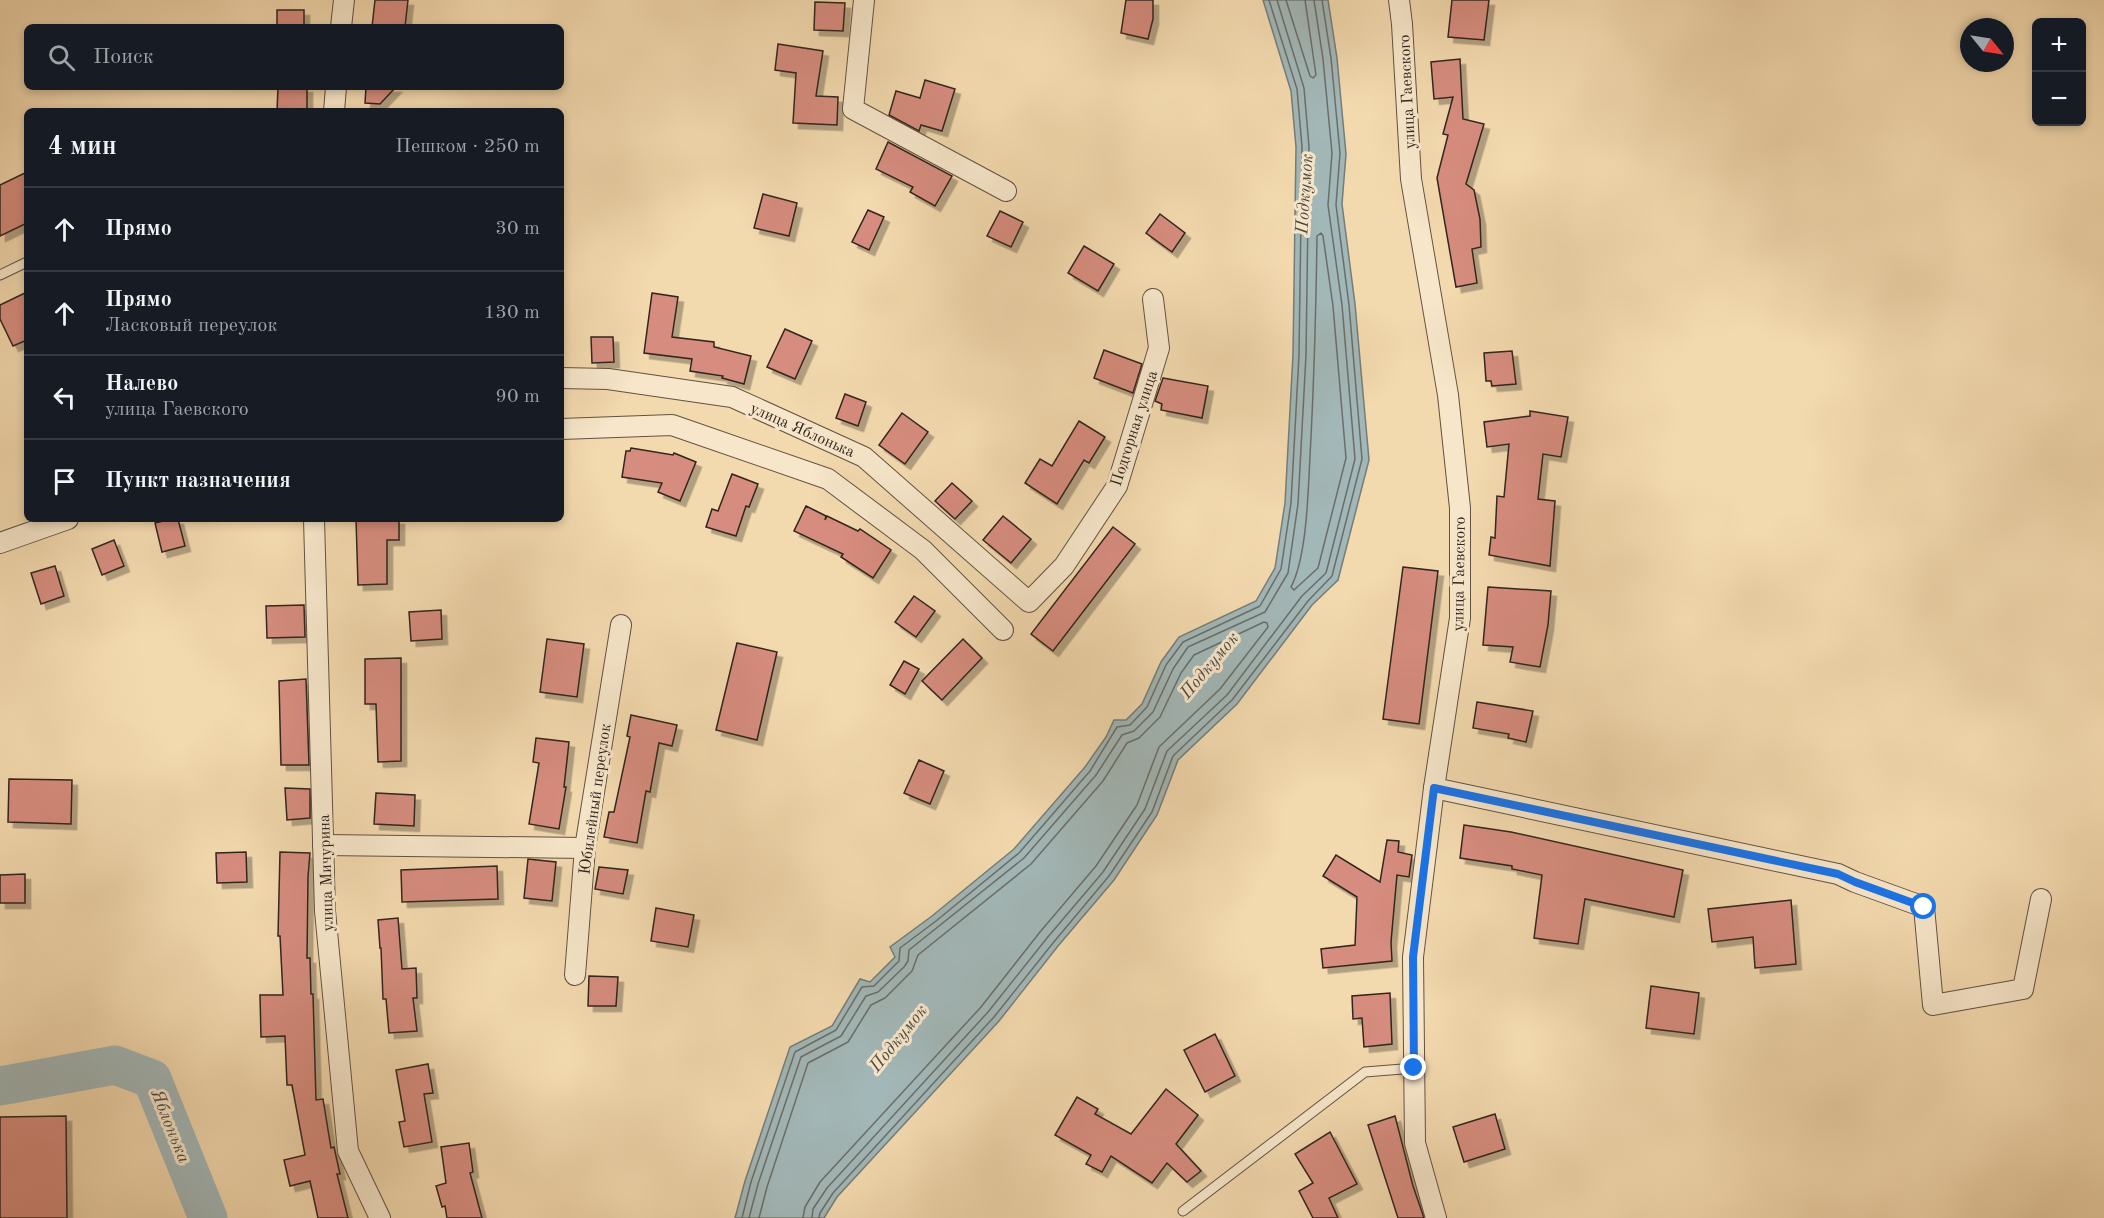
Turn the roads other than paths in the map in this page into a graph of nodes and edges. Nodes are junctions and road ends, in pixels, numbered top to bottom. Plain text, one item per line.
1 (344, 0) edge
2 (864, 0) edge
3 (1399, 0) edge
4 (341, 24) edge
5 (336, 90) edge
6 (334, 108) edge
7 (1006, 191) dead end
8 (24, 263) edge
9 (0, 275) edge
10 (1153, 299) dead end
11 (564, 378) edge
12 (564, 429) edge
13 (60, 522) edge
14 (314, 522) edge
15 (0, 543) edge
16 (1029, 602) joint
17 (621, 625) dead end
18 (1003, 630) dead end
19 (1434, 788) junction
20 (323, 845) junction
21 (585, 848) junction
22 (2041, 899) dead end
23 (575, 975) dead end
24 (1414, 1068) junction
25 (1182, 1211) dead end
26 (380, 1218) edge
27 (1436, 1218) edge

1 - 4 street
2 - 7 street
3 - 19 street, улица Гаевского
5 - 6 street
8 - 9 lane
10 - 16 street, Подгорная улица
11 - 16 street, улица Яблонька
12 - 18 street
13 - 15 street
14 - 20 street, улица Мичурина
17 - 21 street, Юбилейный переулок
19 - 22 street
19 - 24 street, улица Гаевского
20 - 21 street
20 - 26 street, улица Мичурина
21 - 23 street, Юбилейный переулок
24 - 25 lane
24 - 27 street, улица Гаевского

